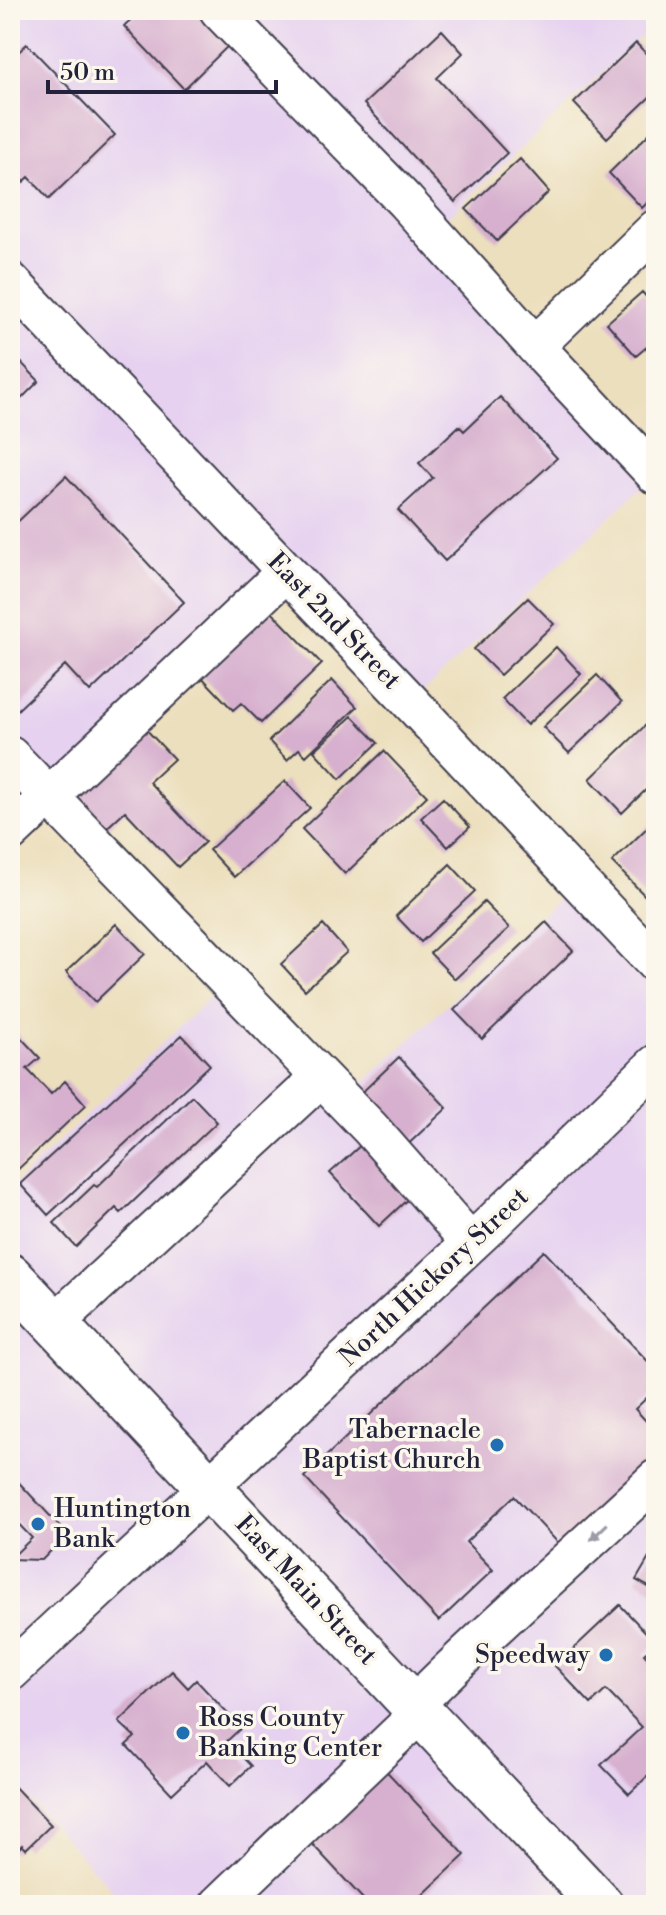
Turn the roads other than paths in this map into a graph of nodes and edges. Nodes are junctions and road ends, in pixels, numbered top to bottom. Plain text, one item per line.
1 (219, 10) edge
2 (656, 229) edge
3 (10, 281) edge
4 (535, 346) junction
5 (656, 475) edge
6 (286, 572) junction
7 (10, 756) edge
8 (49, 797) junction
9 (10, 833) edge
10 (656, 964) edge
11 (656, 1064) edge
12 (320, 1078) junction
13 (471, 1243) junction
14 (10, 1276) edge
15 (54, 1324) junction
16 (656, 1479) edge
17 (209, 1487) junction
18 (10, 1672) edge
19 (418, 1708) junction
20 (219, 1905) edge
21 (601, 1905) edge

1 - 4 street
2 - 4 street
3 - 6 street, East 2nd Street
4 - 5 street
6 - 8 street
6 - 10 street, East 2nd Street
7 - 8 street
8 - 9 street
8 - 12 street
11 - 13 street, North Hickory Street
12 - 13 street
12 - 15 street
13 - 17 street, North Hickory Street
14 - 15 main road, East Main Street
15 - 17 main road, East Main Street
16 -> 19 street
17 - 18 street, North Hickory Street
17 - 19 main road, East Main Street
19 - 20 street
19 - 21 main road, East Main Street

